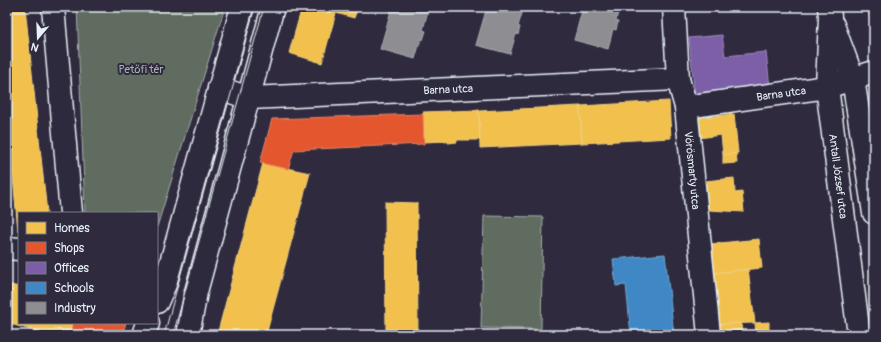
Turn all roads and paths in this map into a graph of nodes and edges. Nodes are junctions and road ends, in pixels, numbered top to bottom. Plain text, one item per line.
1 (53, 7) edge
2 (242, 7) edge
3 (274, 7) edge
4 (674, 7) edge
5 (830, 12) edge
6 (874, 72) edge
7 (678, 79) junction
8 (853, 79) junction
9 (827, 87) junction
10 (219, 88) junction
11 (249, 98) junction
12 (686, 107) junction
13 (71, 212) edge
14 (874, 213) edge
15 (7, 248) edge
16 (18, 249) edge
17 (160, 289) edge
18 (196, 292) junction
19 (148, 324) edge
20 (144, 335) edge
21 (188, 335) edge
22 (709, 335) edge
23 (859, 335) edge

1 - 13 street
2 - 10 street
3 - 11 street
4 - 7 street, Vörösmarty utca
5 - 8 street, Antall József utca
5 - 9 street, Antall József utca
6 - 8 street, Barna utca
7 - 11 street, Barna utca
7 - 12 street, Vörösmarty utca
8 - 9 street, Barna utca
8 - 14 street, Antall József utca
9 - 12 street, Barna utca
9 - 23 street, Antall József utca
10 - 11 street, Barna utca
10 - 17 street
11 - 18 street
12 - 22 street, Vörösmarty utca
15 - 16 street
17 - 18 street
18 - 21 street
19 - 20 street

